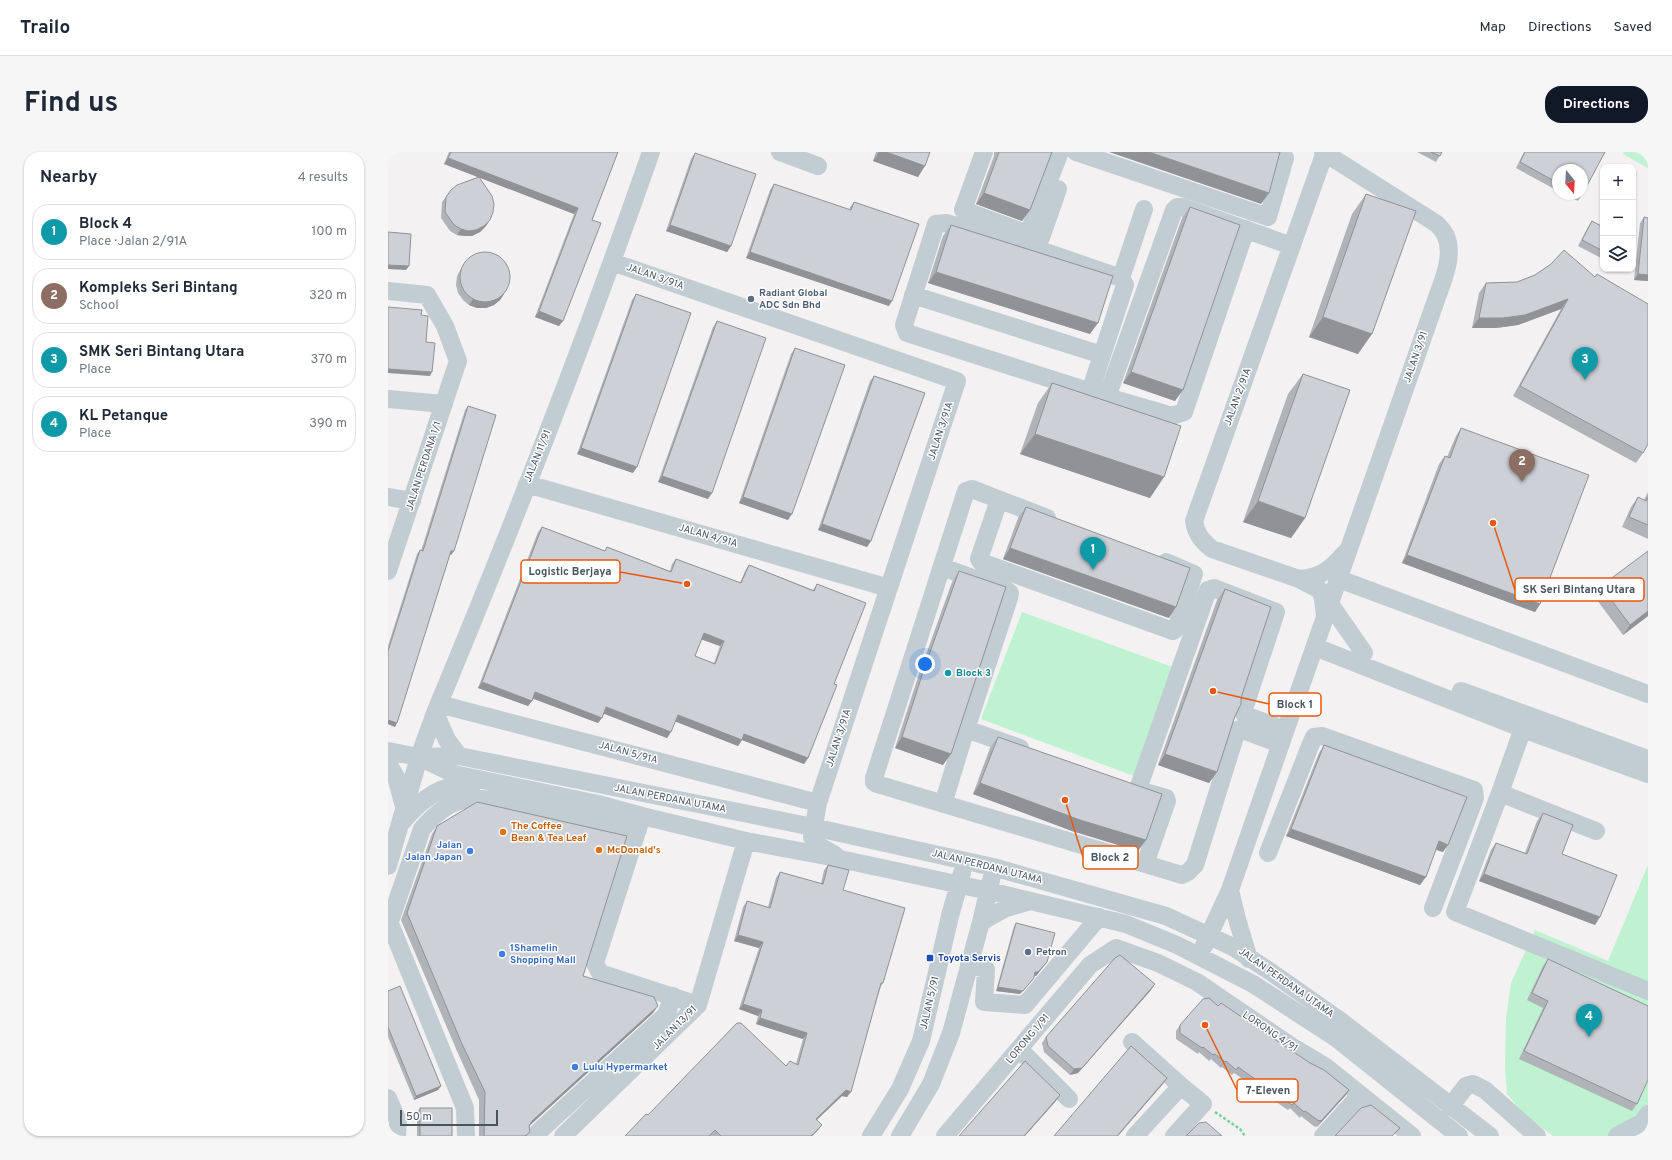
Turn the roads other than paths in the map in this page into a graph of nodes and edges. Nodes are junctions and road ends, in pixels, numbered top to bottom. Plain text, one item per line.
1 (650, 152) edge
2 (780, 152) edge
3 (984, 152) edge
4 (1060, 152) edge
5 (1070, 152) edge
6 (1076, 152) edge
7 (1278, 152) edge
8 (1324, 152) edge
9 (818, 166) dead end
10 (1144, 209) dead end
11 (1246, 229) junction
12 (1292, 246) junction
13 (1037, 250) junction
14 (612, 262) junction
15 (1121, 278) junction
16 (388, 291) edge
17 (913, 295) junction
18 (1102, 356) junction
19 (1098, 394) junction
20 (388, 399) edge
21 (444, 404) junction
22 (527, 484) junction
23 (388, 497) edge
24 (999, 500) junction
25 (412, 501) junction
26 (1066, 525) edge
27 (1349, 550) junction
28 (1147, 555) edge
29 (942, 567) junction
30 (388, 571) edge
31 (1339, 578) junction
32 (1299, 579) junction
33 (889, 588) junction
34 (1328, 612) junction
35 (1317, 642) junction
36 (1362, 658) junction
37 (1308, 664) junction
38 (1648, 694) edge
39 (437, 709) junction
40 (1522, 728) junction
41 (966, 729) junction
42 (1283, 737) junction
43 (388, 751) edge
44 (1033, 752) edge
45 (459, 756) junction
46 (419, 757) junction
47 (1648, 759) edge
48 (388, 764) edge
49 (1648, 774) edge
50 (488, 781) junction
51 (1500, 793) junction
52 (818, 803) junction
53 (944, 804) junction
54 (404, 807) junction
55 (640, 823) junction
56 (400, 824) junction
57 (813, 827) junction
58 (1596, 831) dead end
59 (746, 841) junction
60 (1268, 853) dead end
61 (846, 861) junction
62 (965, 861) junction
63 (1145, 864) junction
64 (388, 866) edge
65 (993, 867) junction
66 (930, 879) junction
67 (958, 885) junction
68 (1230, 890) junction
69 (989, 891) junction
70 (1030, 901) junction
71 (1433, 908) dead end
72 (950, 916) junction
73 (1099, 917) junction
74 (389, 920) edge
75 (981, 922) junction
76 (1209, 935) junction
77 (1116, 948) joint
78 (1200, 956) junction
79 (1249, 959) junction
80 (969, 966) junction
81 (1648, 991) edge
82 (673, 996) junction
83 (698, 1005) junction
84 (1132, 1042) dead end
85 (1346, 1047) junction
86 (1019, 1049) junction
87 (1326, 1067) junction
88 (1181, 1086) junction
89 (1360, 1095) junction
90 (388, 1098) edge
91 (1069, 1099) dead end
92 (1450, 1106) junction
93 (1648, 1114) edge
94 (397, 1136) edge
95 (466, 1136) edge
96 (534, 1136) edge
97 (564, 1136) edge
98 (871, 1136) edge
99 (900, 1136) edge
100 (945, 1136) edge
101 (1135, 1136) edge
102 (1174, 1136) edge
103 (1323, 1136) edge
104 (1412, 1136) edge
105 (1459, 1136) edge
106 (1490, 1136) edge
107 (1537, 1136) edge
108 (1617, 1136) edge

1 - 14 street, JALAN 11/91
2 - 9 street
3 - 4 street
5 - 13 street
6 - 7 street
8 - 12 street, JALAN 2/91A
8 - 27 street, JALAN 3/91
10 - 15 street
11 - 12 street
11 - 19 street
11 - 19 street
12 - 32 street, JALAN 2/91A
13 - 15 street
13 - 17 street
14 - 22 street, JALAN 11/91
14 - 33 street, JALAN 3/91A
15 - 18 street
16 - 21 street, JALAN PERDANA 1/1
17 - 18 street
17 - 19 street
18 - 19 street
20 - 21 street
21 - 25 street, JALAN PERDANA 1/1
22 - 33 street, JALAN 4/91A
22 - 39 street, JALAN 11/91
23 - 25 street
24 - 26 street
24 - 28 street
24 - 29 street
25 - 30 street, JALAN PERDANA 1/1
27 - 31 street, JALAN 3/91
27 - 32 street, JALAN 2/91A
29 - 41 street
29 - 53 street
31 - 34 street, JALAN 3/91
31 - 38 street
32 - 34 street, JALAN 2/91A
33 - 52 street, JALAN 3/91A
34 - 35 street, JALAN 3/91
34 - 36 street
35 - 36 street
35 - 37 street, JALAN 3/91
36 - 37 street
36 - 40 street
36 - 47 street
37 - 42 street, JALAN 3/91
39 - 45 street
39 - 46 street, JALAN 11/91
39 - 52 street, JALAN 5/91A
40 - 49 street
40 - 51 street
41 - 44 street
41 - 53 street
42 - 63 street
42 - 63 street
42 - 68 street, JALAN 3/91
43 - 46 street, JALAN PERDANA UTAMA
45 - 46 street, JALAN PERDANA UTAMA
45 - 57 street, JALAN PERDANA UTAMA
46 - 50 street, JALAN PERDANA UTAMA
46 - 54 street
48 - 54 street
50 - 55 street, JALAN PERDANA UTAMA
50 - 56 street
51 - 58 street
51 - 81 street
52 - 57 street, JALAN 3/91A
53 - 63 street
54 - 56 street
55 - 59 street, JALAN PERDANA UTAMA
55 - 74 street
55 - 82 street
56 - 64 street
57 - 61 street
57 - 62 street, JALAN PERDANA UTAMA
59 - 61 street, JALAN PERDANA UTAMA
59 - 83 street, JALAN 13/91
60 - 71 street
61 - 66 street, JALAN PERDANA UTAMA
62 - 65 street, JALAN PERDANA UTAMA
62 - 67 street, JALAN 5/91
65 - 69 street
65 - 76 street, JALAN PERDANA UTAMA
66 - 67 street, JALAN PERDANA UTAMA
66 - 72 street
67 - 69 street, JALAN PERDANA UTAMA
67 - 72 street, JALAN 5/91
68 - 76 street, JALAN 3/91
68 - 79 street
69 - 70 street, JALAN PERDANA UTAMA
69 - 75 street
70 - 73 street, JALAN PERDANA UTAMA
70 - 75 street
72 - 98 street, JALAN 5/91
73 - 78 street, JALAN PERDANA UTAMA
73 - 80 street
74 - 95 street
75 - 80 street
76 - 78 street, JALAN 3/91
76 - 79 street, JALAN PERDANA UTAMA
77 - 86 street, LORONG 1/91
77 - 87 street, LORONG 4/91
78 - 85 street, JALAN PERDANA UTAMA
79 - 92 street, JALAN PERDANA UTAMA
80 - 99 street
82 - 83 street
82 - 96 street
83 - 97 street, JALAN 13/91
84 - 88 street
85 - 87 street
85 - 105 street, JALAN PERDANA UTAMA
86 - 91 street
86 - 100 street, LORONG 1/91
87 - 89 street, LORONG 4/91
88 - 101 street
88 - 102 street
89 - 103 street
89 - 104 street, LORONG 4/91
90 - 94 street
92 - 106 street, JALAN PERDANA UTAMA
92 - 107 street
93 - 108 street

